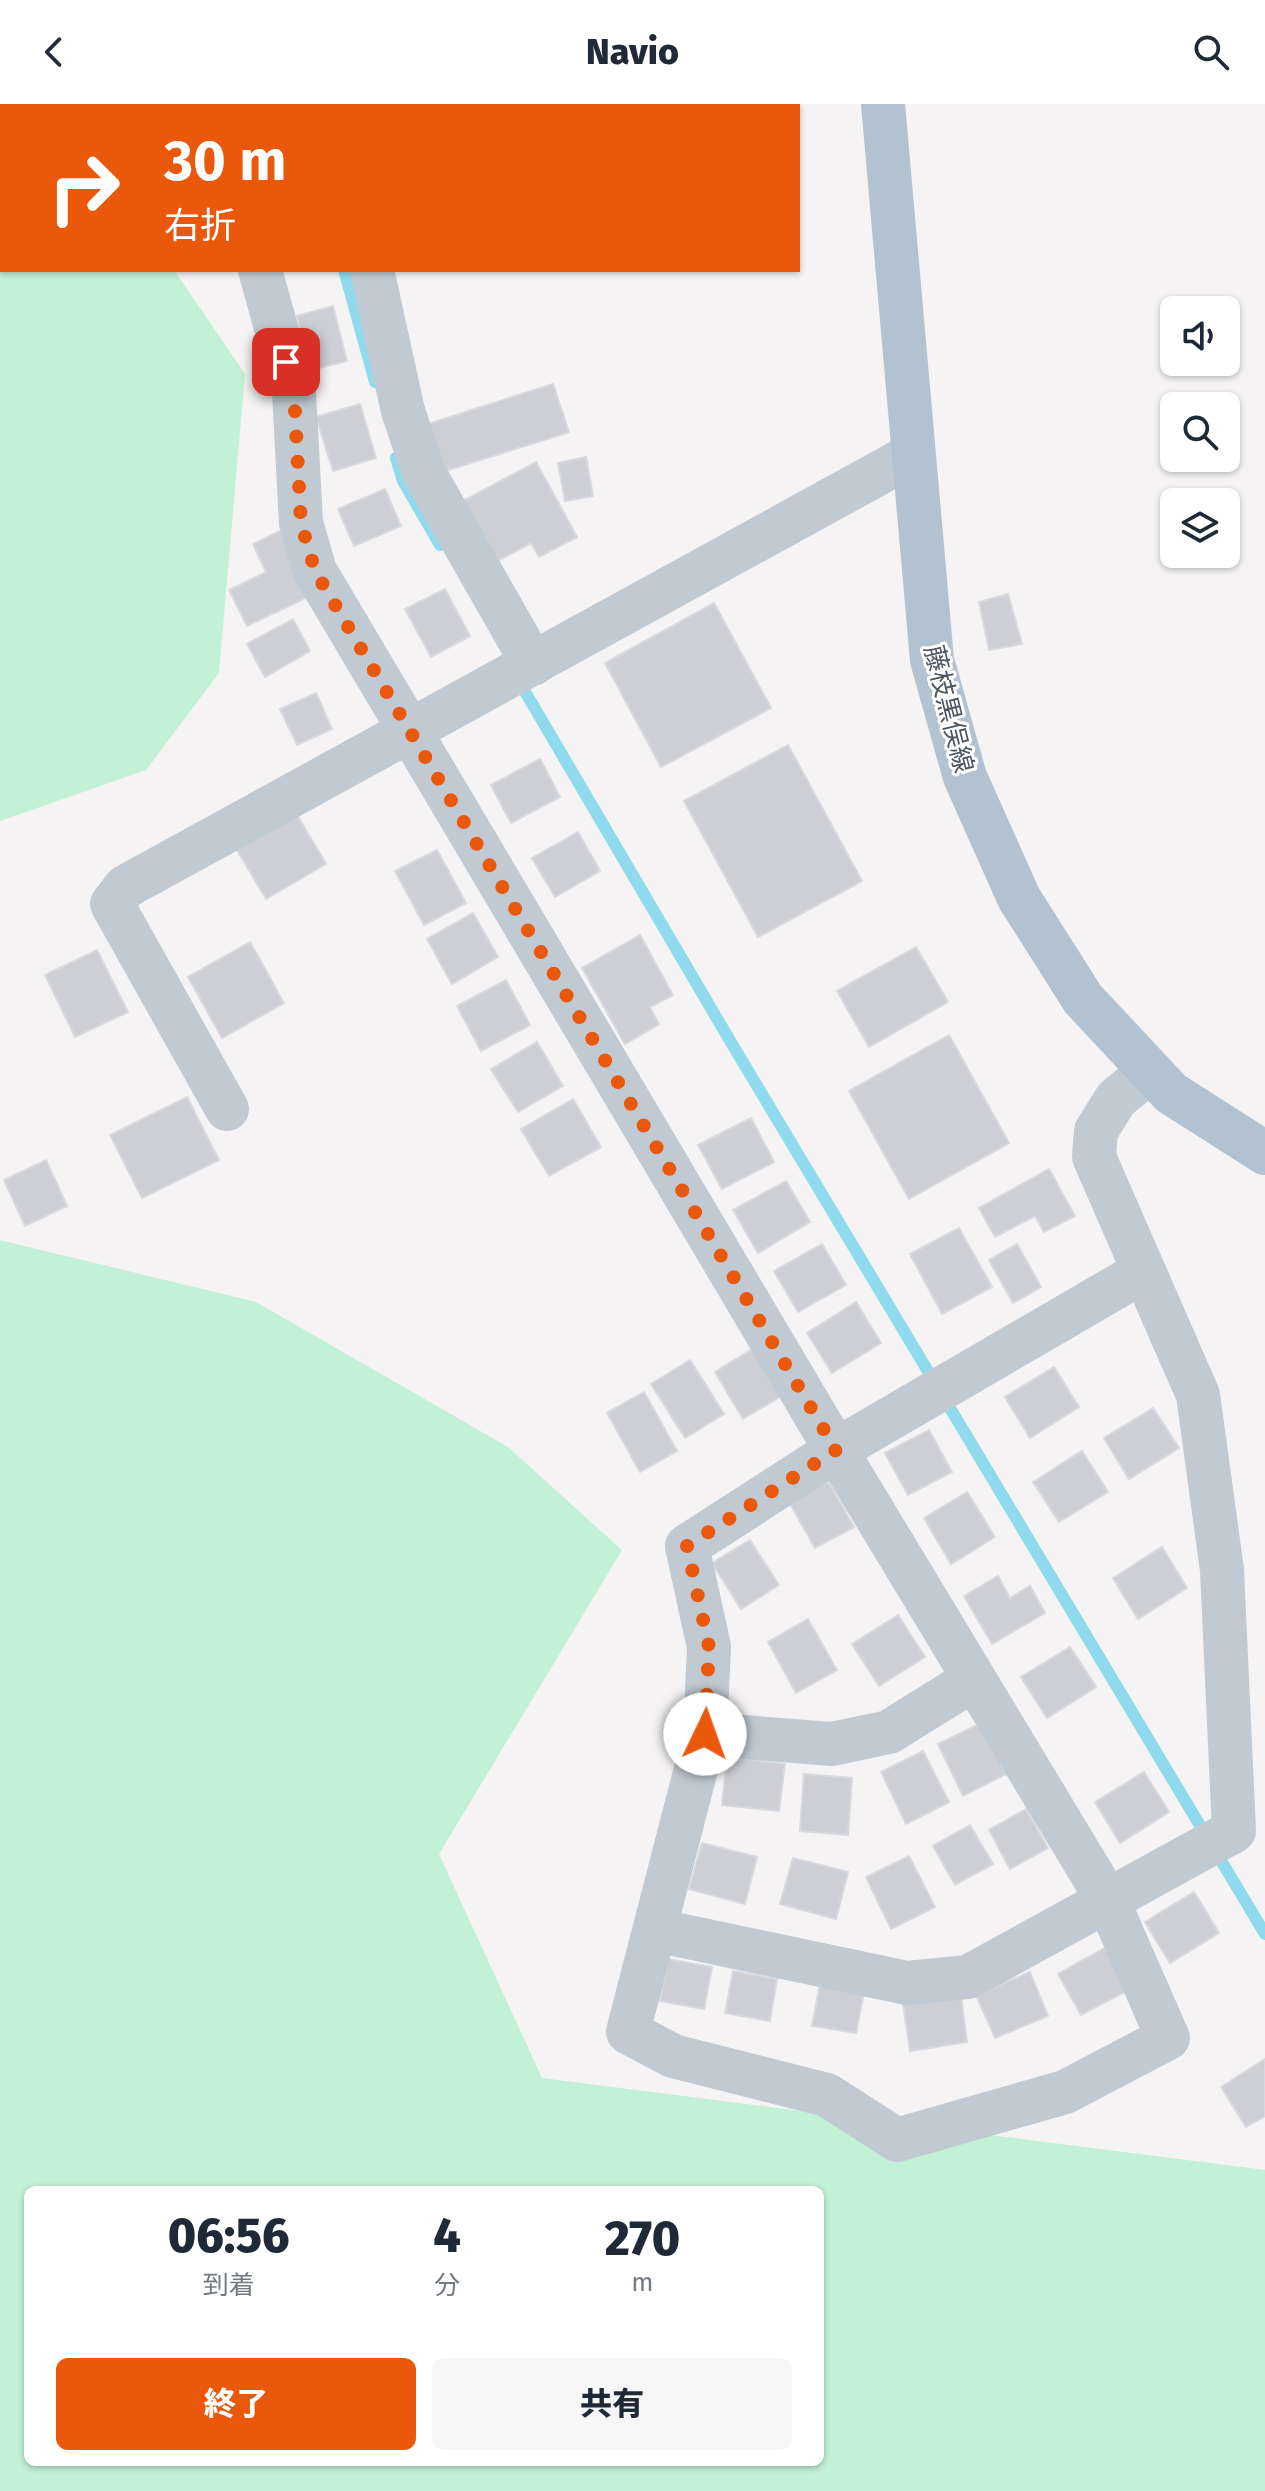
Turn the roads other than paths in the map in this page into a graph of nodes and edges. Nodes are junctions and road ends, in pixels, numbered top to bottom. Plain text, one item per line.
1 (883, 104) edge
2 (261, 272) edge
3 (372, 272) edge
4 (912, 455) junction
5 (533, 664) junction
6 (410, 731) junction
7 (1161, 1082) junction
8 (227, 1109) dead end
9 (1265, 1153) edge
10 (1144, 1271) junction
11 (836, 1450) junction
12 (974, 1679) junction
13 (705, 1734) junction
14 (1107, 1899) junction
15 (655, 1930) junction

1 - 4 main road, 藤枝黒俣線
2 - 6 street
3 - 5 street
4 - 5 street
4 - 7 main road, 藤枝黒俣線
5 - 6 street
6 - 8 street
6 - 11 street
7 - 9 main road, 藤枝黒俣線
7 - 10 street
10 - 11 street
10 - 14 street
11 - 12 street
11 - 13 street
12 - 13 street
12 - 14 street
13 - 15 street
14 - 15 street
14 - 15 street

